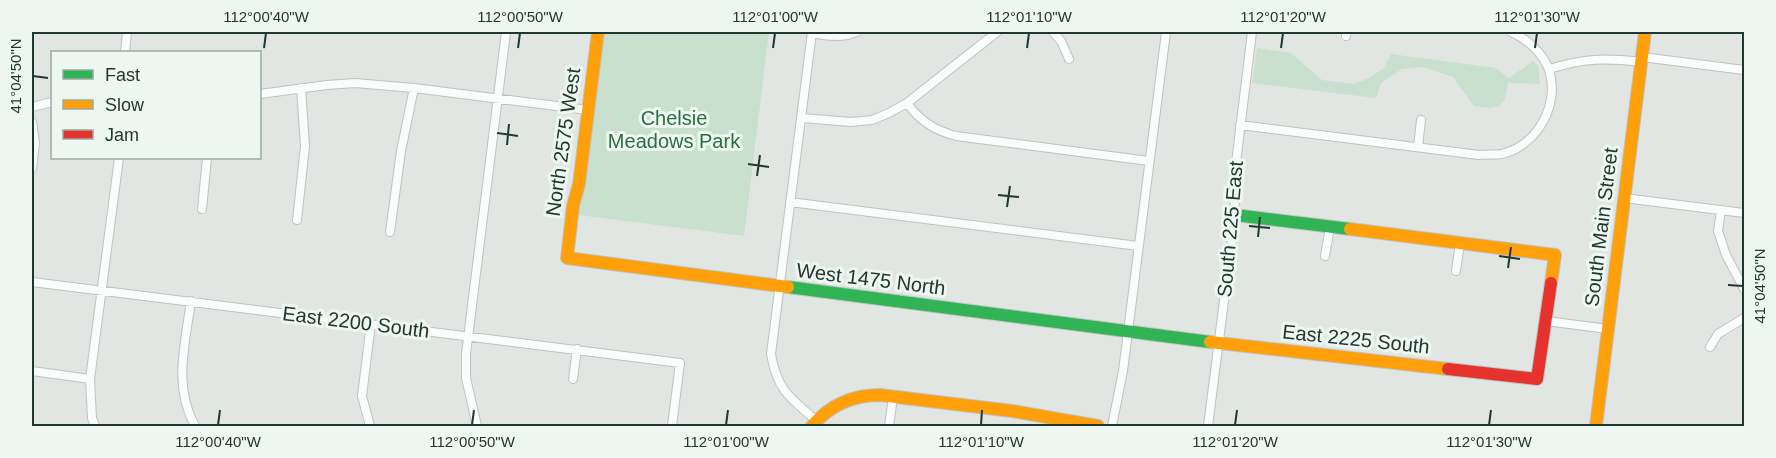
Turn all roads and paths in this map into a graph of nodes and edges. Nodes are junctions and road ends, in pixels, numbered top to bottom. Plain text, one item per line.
1 (127, 32) edge
2 (506, 32) edge
3 (598, 32) edge
4 (812, 32) edge
5 (857, 32) edge
6 (997, 32) edge
7 (1053, 32) edge
8 (1166, 32) edge
9 (1252, 32) edge
10 (1511, 32) edge
11 (1645, 32) edge
12 (125, 51) edge
13 (1069, 59) dead end
14 (1642, 59) junction
15 (1549, 69) junction
16 (1744, 70) edge
17 (301, 88) junction
18 (414, 88) junction
19 (261, 94) edge
20 (498, 99) junction
21 (51, 102) edge
22 (907, 103) junction
23 (32, 107) edge
24 (588, 110) junction
25 (802, 118) junction
26 (1421, 120) dead end
27 (32, 122) edge
28 (1240, 125) junction
29 (1418, 147) junction
30 (119, 159) edge
31 (207, 159) edge
32 (1149, 160) junction
33 (32, 168) edge
34 (1624, 198) junction
35 (790, 202) junction
36 (202, 209) dead end
37 (1721, 210) junction
38 (1744, 213) edge
39 (1235, 215) junction
40 (297, 220) dead end
41 (1330, 227) junction
42 (390, 232) dead end
43 (1460, 243) junction
44 (1138, 246) junction
45 (1325, 255) dead end
46 (567, 258) joint
47 (1456, 271) dead end
48 (32, 282) edge
49 (780, 287) junction
50 (1744, 289) edge
51 (103, 290) junction
52 (191, 301) junction
53 (1744, 318) edge
54 (1546, 321) junction
55 (371, 323) junction
56 (1608, 329) junction
57 (1128, 331) junction
58 (469, 336) junction
59 (1170, 336) joint
60 (1219, 343) junction
61 (1710, 347) dead end
62 (577, 350) junction
63 (32, 371) edge
64 (90, 379) junction
65 (573, 379) dead end
66 (893, 397) junction
67 (814, 424) edge
68 (95, 426) edge
69 (195, 426) edge
70 (370, 426) edge
71 (477, 426) edge
72 (672, 426) edge
73 (889, 426) edge
74 (1098, 426) edge
75 (1112, 426) edge
76 (1208, 426) edge
77 (1596, 426) edge

1 - 12 street
2 - 20 street
3 - 24 street, North 2575 West
4 - 5 street
4 - 25 street
6 - 22 street
7 - 13 street
8 - 32 street
9 - 28 street, South 225 East
10 - 15 street
11 - 14 street, South Main Street
14 - 15 street
14 - 16 street
14 - 34 street, South Main Street
15 - 29 street
17 - 18 street
17 - 19 street
17 - 40 street
18 - 20 street
18 - 42 street
20 - 24 street
20 - 58 street
21 - 23 street
22 - 25 street
22 - 32 street
24 - 46 street, North 2575 West
25 - 35 street
26 - 29 street
27 - 33 street
28 - 29 street
28 - 39 street, South 225 East
30 - 51 street
31 - 36 street
32 - 44 street
34 - 37 street
34 - 56 street, South Main Street
35 - 44 street
35 - 49 street
37 - 38 street
37 - 50 street
39 - 41 street
39 - 60 street, South 225 East
41 - 43 street
41 - 45 street
43 - 47 street
43 - 54 street
44 - 57 street
46 - 49 street, West 1475 North
48 - 51 street, East 2200 South
49 - 57 street, West 1475 North
49 - 67 street
51 - 52 street, East 2200 South
51 - 64 street
52 - 55 street, East 2200 South
52 - 69 street
53 - 61 street
54 - 56 street
54 - 60 street, East 2225 South
55 - 58 street, East 2200 South
55 - 70 street
56 - 77 street, South Main Street
57 - 59 street, West 1475 North
57 - 75 street
58 - 62 street, East 2200 South
58 - 71 street
59 - 60 street, East 2225 South
60 - 76 street, South 225 East
62 - 65 street
62 - 72 street, East 2200 South
63 - 64 street
64 - 68 street
66 - 67 street
66 - 73 street
66 - 74 street

